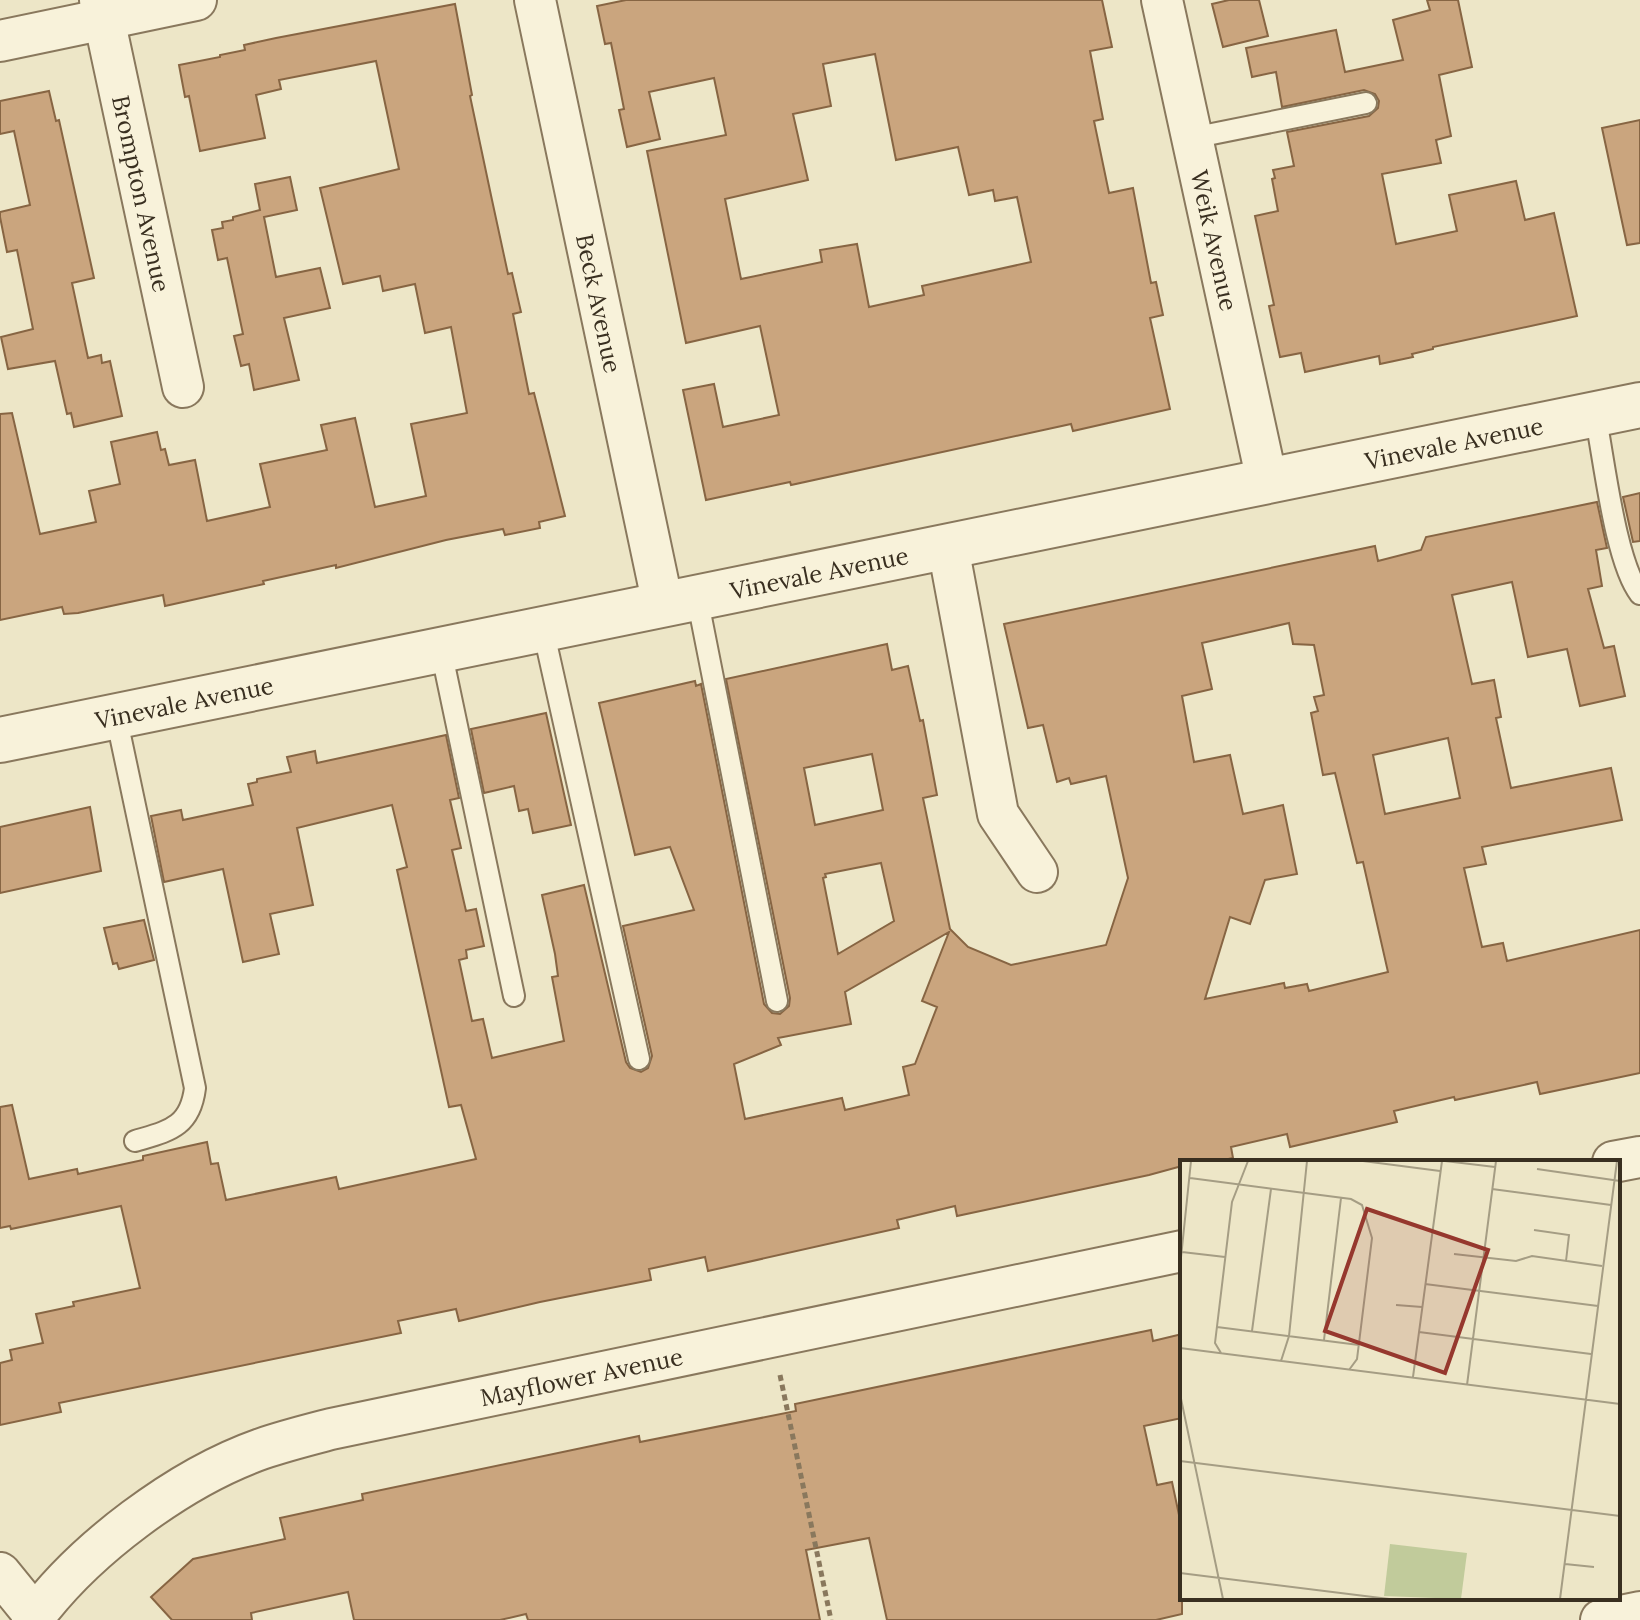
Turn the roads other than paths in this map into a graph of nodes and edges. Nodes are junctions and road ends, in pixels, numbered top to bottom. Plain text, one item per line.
1 (196, 0) edge
2 (535, 0) edge
3 (1162, 0) edge
4 (102, 10) edge
5 (0, 41) edge
6 (1366, 103) dead end
7 (1192, 138) junction
8 (183, 387) dead end
9 (1640, 405) edge
10 (1595, 414) junction
11 (1267, 481) junction
12 (948, 547) junction
13 (1640, 594) edge
14 (680, 601) junction
15 (543, 629) junction
16 (441, 650) junction
17 (116, 716) junction
18 (0, 740) edge
19 (1037, 872) dead end
20 (514, 996) dead end
21 (777, 1001) dead end
22 (639, 1059) dead end
23 (135, 1141) dead end
24 (1640, 1157) edge
25 (1620, 1161) edge
26 (1180, 1251) edge
27 (0, 1573) edge
28 (1640, 1612) edge
29 (34, 1618) edge
30 (1601, 1620) edge

1 - 4 street
2 - 14 street, Beck Avenue
3 - 7 street, Weik Avenue
4 - 5 street
4 - 8 street, Brompton Avenue
6 - 7 lane
7 - 11 street, Weik Avenue
9 - 10 street, Vinevale Avenue
10 - 11 street, Vinevale Avenue
10 - 13 lane
11 - 12 street, Vinevale Avenue
12 - 14 street, Vinevale Avenue
12 - 19 street
14 - 15 street, Vinevale Avenue
14 - 21 lane
15 - 16 street, Vinevale Avenue
15 - 22 lane
16 - 17 street, Vinevale Avenue
16 - 20 lane
17 - 18 street, Vinevale Avenue
17 - 23 lane
24 - 25 street
26 - 29 street, Mayflower Avenue
27 - 29 street
28 - 30 street

